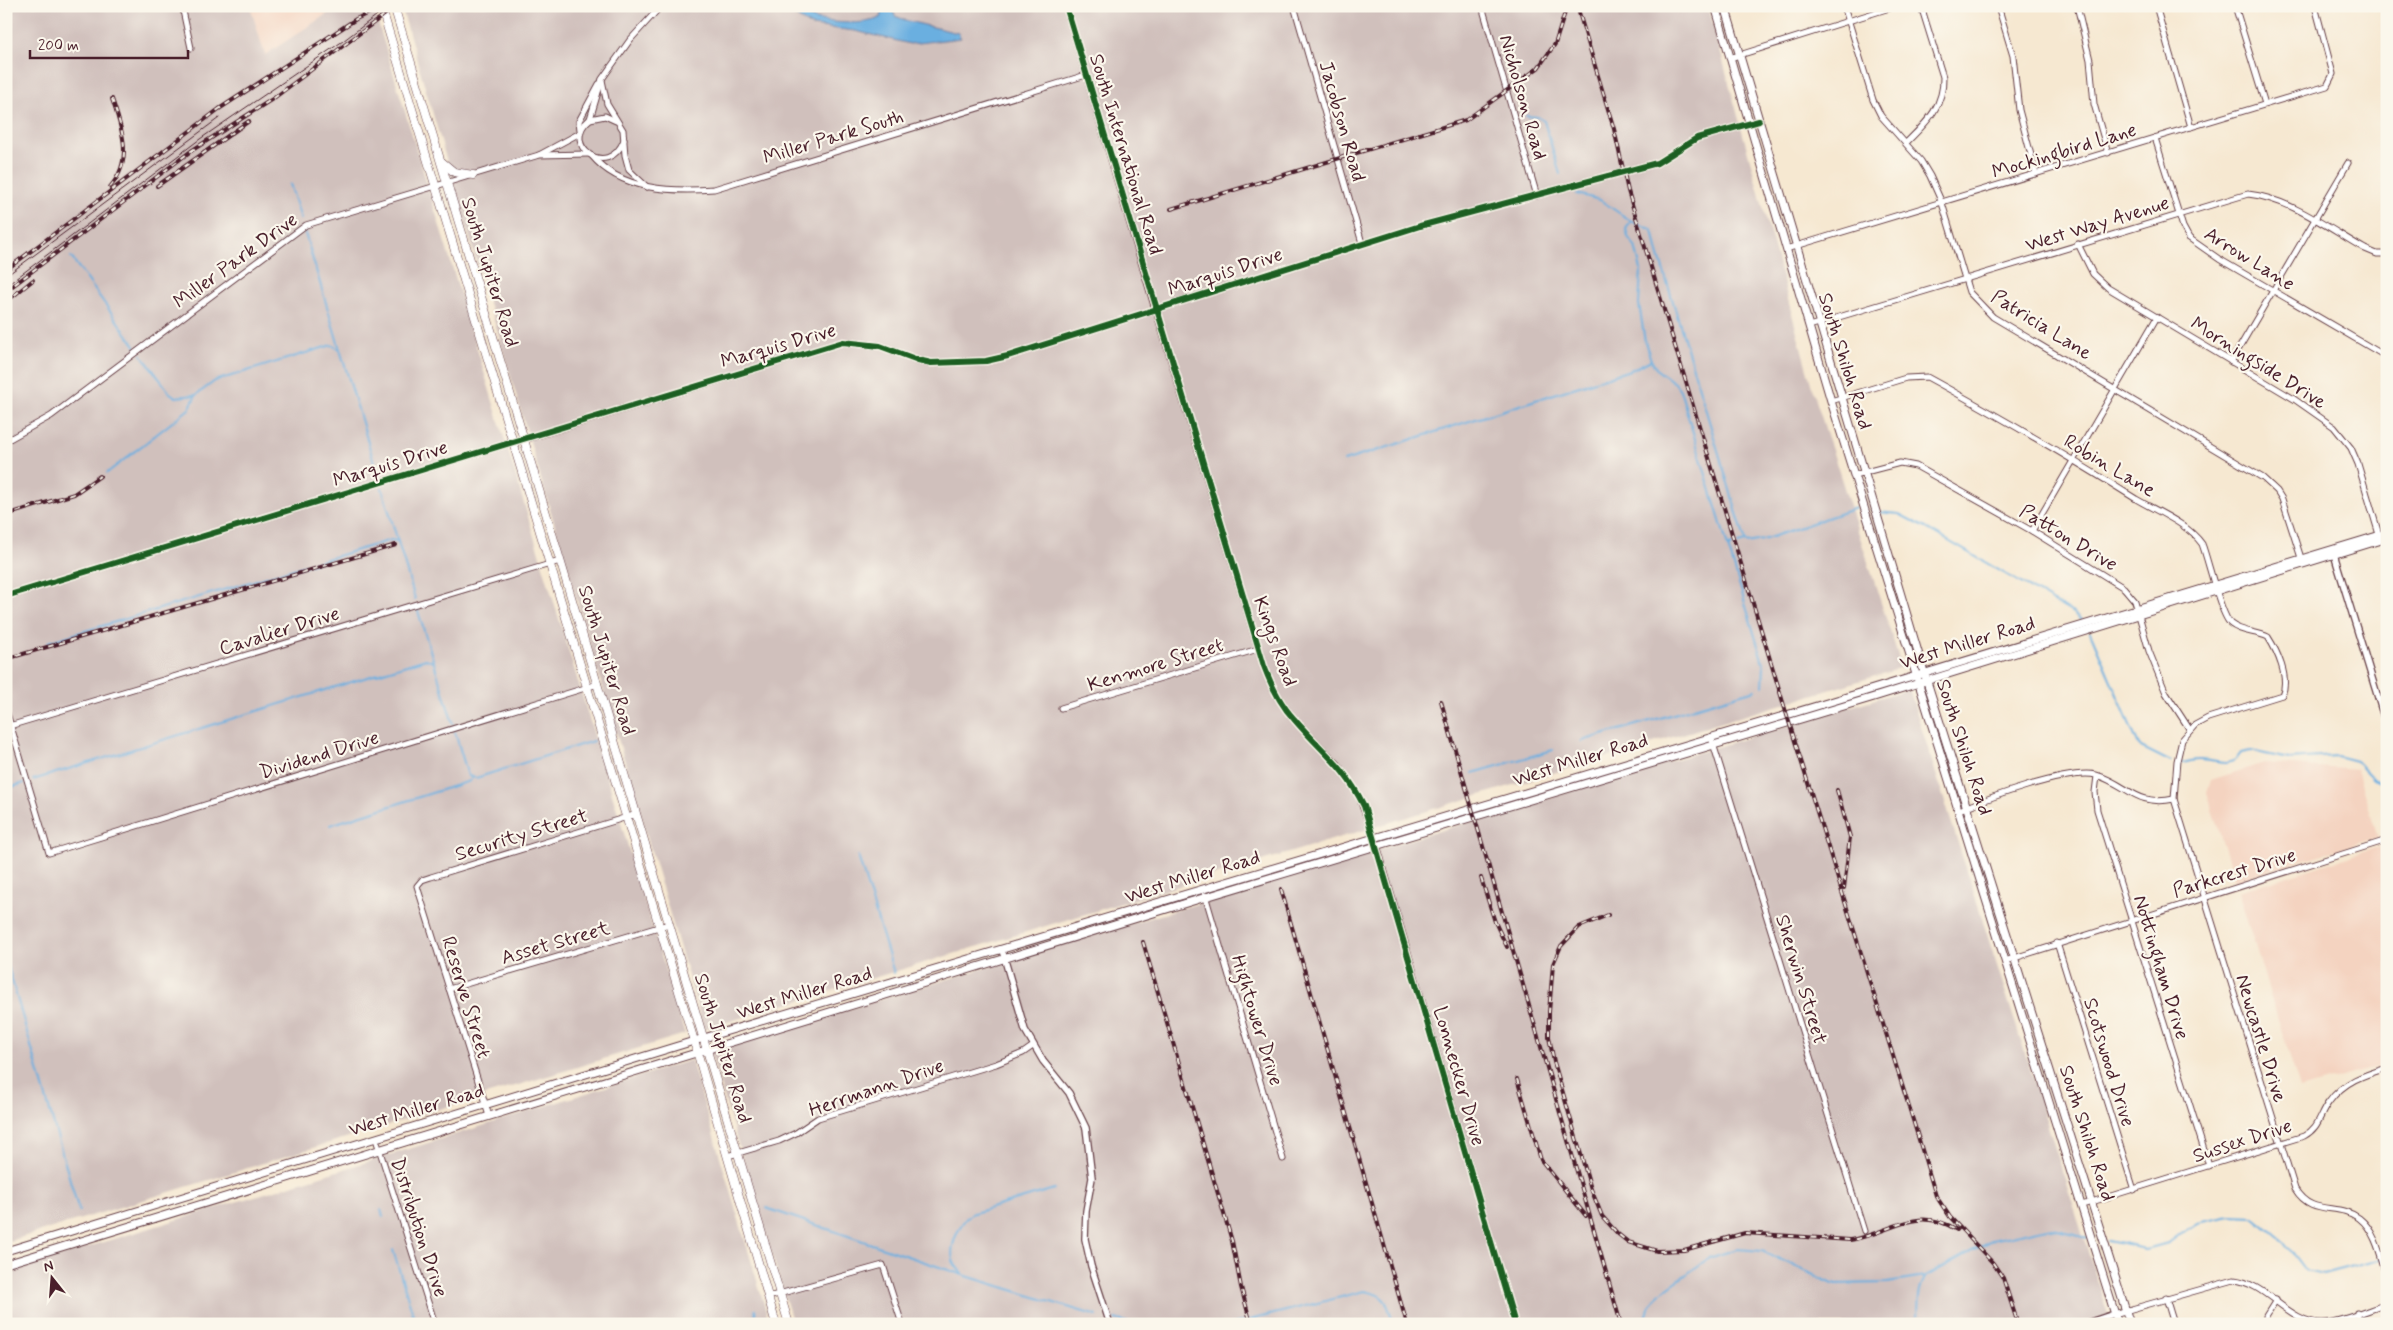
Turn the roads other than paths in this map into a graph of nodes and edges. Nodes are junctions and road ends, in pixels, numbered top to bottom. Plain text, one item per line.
1 (182, 6) edge
2 (381, 6) edge
3 (394, 6) edge
4 (662, 6) edge
5 (1066, 6) edge
6 (1294, 6) edge
7 (1482, 6) edge
8 (1715, 6) edge
9 (1725, 6) edge
10 (1844, 6) edge
11 (1896, 6) edge
12 (1921, 6) edge
13 (1998, 6) edge
14 (2077, 6) edge
15 (2156, 6) edge
16 (2235, 6) edge
17 (2314, 6) edge
18 (1849, 21) junction
19 (191, 48) dead end
20 (1739, 55) junction
21 (1730, 58) junction
22 (1086, 75) junction
23 (602, 79) junction
24 (416, 80) junction
25 (405, 83) junction
26 (2265, 104) junction
27 (590, 119) junction
28 (1759, 121) junction
29 (618, 122) junction
30 (1749, 124) junction
31 (2191, 127) junction
32 (580, 133) junction
33 (2155, 138) junction
34 (624, 140) junction
35 (1906, 143) junction
36 (2108, 153) junction
37 (539, 155) junction
38 (590, 155) junction
39 (441, 161) junction
40 (2348, 163) dead end
41 (2036, 174) junction
42 (473, 175) junction
43 (447, 183) junction
44 (436, 186) junction
45 (648, 187) junction
46 (1538, 196) junction
47 (1942, 203) junction
48 (2178, 214) junction
49 (2315, 220) junction
50 (1362, 243) junction
51 (2078, 244) junction
52 (1795, 246) junction
53 (1786, 248) junction
54 (2387, 254) edge
55 (1964, 279) junction
56 (2273, 291) junction
57 (485, 311) junction
58 (1156, 311) junction
59 (475, 314) junction
60 (2157, 317) junction
61 (1818, 323) junction
62 (1809, 326) junction
63 (2387, 357) edge
64 (2231, 362) junction
65 (2115, 389) junction
66 (1840, 398) junction
67 (1831, 401) junction
68 (6, 440) edge
69 (524, 440) junction
70 (513, 443) junction
71 (2073, 460) junction
72 (1863, 472) junction
73 (1854, 474) junction
74 (2032, 531) junction
75 (2383, 536) edge
76 (2333, 552) junction
77 (560, 561) junction
78 (2302, 561) junction
79 (549, 564) junction
80 (2216, 587) junction
81 (6, 596) edge
82 (2138, 611) junction
83 (580, 625) junction
84 (568, 628) junction
85 (1258, 649) junction
86 (1924, 672) junction
87 (1916, 674) junction
88 (1927, 681) junction
89 (1919, 683) junction
90 (598, 684) junction
91 (587, 688) junction
92 (1061, 708) dead end
93 (6, 710) edge
94 (9, 727) edge
95 (2387, 727) edge
96 (2190, 730) junction
97 (1711, 737) junction
98 (1712, 746) junction
99 (617, 748) junction
100 (606, 752) junction
101 (2097, 776) junction
102 (2174, 799) junction
103 (1967, 808) junction
104 (1959, 810) junction
105 (637, 814) junction
106 (625, 818) junction
107 (1374, 838) junction
108 (2387, 840) edge
109 (1377, 847) junction
110 (418, 886) joint
111 (1204, 893) junction
112 (2203, 898) junction
113 (2132, 920) junction
114 (669, 924) junction
115 (659, 927) junction
116 (2057, 943) junction
117 (1002, 950) junction
118 (2015, 957) junction
119 (1004, 959) junction
120 (2005, 960) junction
121 (449, 989) junction
122 (704, 1038) junction
123 (694, 1041) junction
124 (1033, 1046) junction
125 (707, 1049) junction
126 (696, 1052) junction
127 (2387, 1068) edge
128 (563, 1081) junction
129 (566, 1092) junction
130 (485, 1105) junction
131 (489, 1116) junction
132 (376, 1139) junction
133 (2280, 1144) junction
134 (380, 1150) junction
135 (738, 1152) junction
136 (728, 1156) junction
137 (1283, 1159) dead end
138 (2208, 1166) junction
139 (2134, 1190) junction
140 (2092, 1202) junction
141 (158, 1205) junction
142 (2082, 1205) junction
143 (161, 1216) junction
144 (1864, 1231) dead end
145 (64, 1233) junction
146 (66, 1246) junction
147 (6, 1251) edge
148 (6, 1264) edge
149 (2387, 1277) edge
150 (780, 1293) junction
151 (768, 1296) junction
152 (2166, 1298) junction
153 (2276, 1300) junction
154 (2387, 1304) edge
155 (2126, 1311) junction
156 (2357, 1313) junction
157 (2114, 1314) junction
158 (435, 1324) edge
159 (776, 1324) edge
160 (789, 1324) edge
161 (902, 1324) edge
162 (1110, 1324) edge
163 (1515, 1324) edge
164 (2084, 1324) edge
165 (2118, 1324) edge
166 (2130, 1324) edge
167 (2174, 1324) edge
168 (2266, 1324) edge
169 (2360, 1324) edge

1 - 19 street
2 - 25 main road, South Jupiter Road
3 - 24 main road, South Jupiter Road
4 - 23 street
5 - 22 street, South International Road
6 - 50 street, Jacobson Road
7 - 46 street, Nicholson Road
8 - 21 main road, South Shiloh Road
9 - 20 main road, South Shiloh Road
10 - 18 street, Patricia Lane
11 - 18 street
12 - 35 street
13 - 41 street
14 - 36 street
15 - 31 street
16 - 26 street
17 - 26 street, Mockingbird Lane
18 - 20 street
18 - 35 street, Patricia Lane
20 - 21 street
20 - 28 main road, South Shiloh Road
21 - 30 main road, South Shiloh Road
22 - 45 street, Miller Park South
22 - 58 street, South International Road
23 - 27 street
23 - 29 street
23 - 32 street
24 - 25 main road
24 - 39 main road, South Jupiter Road
25 - 44 main road, South Jupiter Road
26 - 31 street, Mockingbird Lane
27 - 29 street
27 - 32 street
28 - 30 street, Marquis Drive
28 - 52 main road, South Shiloh Road
29 - 34 street
30 - 46 street, Marquis Drive
30 - 53 main road, South Shiloh Road
31 - 33 street, Mockingbird Lane
32 - 37 street
32 - 38 street
33 - 36 street, Mockingbird Lane
33 - 48 street, Arrow Lane
34 - 38 street
34 - 45 street
35 - 47 street, Patricia Lane
36 - 41 street, Mockingbird Lane
37 - 38 street
37 - 42 street, Miller Park Drive
38 - 45 street, Miller Park South
39 - 42 main road
39 - 43 main road, South Jupiter Road
40 - 49 street
41 - 47 street, Mockingbird Lane
42 - 43 street, Miller Park Drive
43 - 44 street, Miller Park Drive
43 - 57 main road, South Jupiter Road
44 - 59 main road, South Jupiter Road
44 - 68 street, Miller Park Drive
46 - 50 street, Marquis Drive
47 - 52 street, Mockingbird Lane
47 - 55 street, Patricia Lane
48 - 49 street, West Way Avenue
48 - 51 street, West Way Avenue
48 - 56 street, Arrow Lane
49 - 54 street, West Way Avenue
49 - 56 street
50 - 58 street, Marquis Drive
51 - 55 street, West Way Avenue
51 - 60 street, Morningside Drive
52 - 53 street, Mockingbird Lane
52 - 61 main road, South Shiloh Road
53 - 62 main road, South Shiloh Road
55 - 61 street, West Way Avenue
55 - 65 street, Patricia Lane
56 - 63 street, Arrow Lane
56 - 64 street
57 - 59 main road
57 - 69 main road, South Jupiter Road
58 - 69 street, Marquis Drive
58 - 85 street, Kings Road
59 - 70 main road, South Jupiter Road
60 - 64 street, Morningside Drive
60 - 65 street
61 - 62 street, West Way Avenue
61 - 66 main road, South Shiloh Road
62 - 67 main road, South Shiloh Road
64 - 75 street, Morningside Drive
65 - 71 street
65 - 78 street, Patricia Lane
66 - 67 street, Robin Lane
66 - 71 street, Robin Lane
66 - 72 main road, South Shiloh Road
67 - 73 main road, South Shiloh Road
69 - 70 street, Marquis Drive
69 - 77 main road, South Jupiter Road
70 - 79 main road, South Jupiter Road
70 - 81 street, Marquis Drive
71 - 74 street
71 - 80 street, Robin Lane
72 - 73 street, Patton Drive
72 - 74 street, Patton Drive
72 - 86 main road, South Shiloh Road
73 - 87 main road, South Shiloh Road
74 - 82 street, Patton Drive
75 - 76 main road, West Miller Road
76 - 78 main road, West Miller Road
76 - 95 street
77 - 79 street, Cavalier Drive
77 - 83 main road, South Jupiter Road
78 - 80 main road, West Miller Road
79 - 84 main road, South Jupiter Road
79 - 94 street, Cavalier Drive
80 - 82 main road, West Miller Road
80 - 96 street, Robin Lane
82 - 86 main road, West Miller Road
82 - 88 main road, West Miller Road
82 - 96 street, Patton Drive
83 - 84 main road
83 - 90 main road, South Jupiter Road
84 - 91 main road, South Jupiter Road
85 - 92 street, Kenmore Street
85 - 107 street, Kings Road
86 - 87 main road, West Miller Road
86 - 88 main road, South Shiloh Road
87 - 89 main road, South Shiloh Road
87 - 97 main road, West Miller Road
88 - 89 main road, West Miller Road
88 - 103 main road, South Shiloh Road
89 - 98 main road, West Miller Road
89 - 104 main road, South Shiloh Road
90 - 91 street, Dividend Drive
90 - 99 main road, South Jupiter Road
91 - 94 street, Dividend Drive
91 - 100 main road, South Jupiter Road
93 - 94 street
96 - 102 street, Newcastle Drive
97 - 98 street, Sherwin Street
97 - 107 main road, West Miller Road
98 - 109 main road, West Miller Road
98 - 144 street, Sherwin Street
99 - 100 main road
99 - 105 main road, South Jupiter Road
100 - 106 main road, South Jupiter Road
101 - 102 street
101 - 103 street
101 - 113 street, Nottingham Drive
102 - 112 street, Newcastle Drive
103 - 104 street
103 - 118 main road, South Shiloh Road
104 - 120 main road, South Shiloh Road
105 - 106 street, Security Street
105 - 114 main road, South Jupiter Road
106 - 110 street, Security Street
106 - 115 main road, South Jupiter Road
107 - 109 street, Lonnecker Drive
107 - 111 main road, West Miller Road
108 - 112 street, Parkcrest Drive
109 - 111 main road, West Miller Road
109 - 163 street, Lonnecker Drive
110 - 121 street, Reserve Street
111 - 117 main road, West Miller Road
111 - 119 main road, West Miller Road
111 - 137 street, Hightower Drive
112 - 113 street, Parkcrest Drive
112 - 133 street, Newcastle Drive
113 - 116 street, Parkcrest Drive
113 - 138 street, Nottingham Drive
114 - 115 street, Asset Street
114 - 122 main road, South Jupiter Road
115 - 121 street, Asset Street
115 - 123 main road, South Jupiter Road
116 - 118 street, Parkcrest Drive
116 - 139 street, Scotswood Drive
117 - 119 street
117 - 122 main road, West Miller Road
118 - 120 street, Parkcrest Drive
118 - 140 main road, South Shiloh Road
119 - 124 street
119 - 125 main road, West Miller Road
120 - 142 main road, South Shiloh Road
121 - 130 street, Reserve Street
122 - 123 main road, West Miller Road
122 - 125 main road, South Jupiter Road
123 - 126 main road, South Jupiter Road
123 - 128 main road, West Miller Road
124 - 135 street, Herrmann Drive
124 - 162 street
125 - 126 main road, West Miller Road
125 - 135 main road, South Jupiter Road
126 - 129 main road, West Miller Road
126 - 136 main road, South Jupiter Road
127 - 133 street, Sussex Drive
128 - 129 main road
128 - 130 main road, West Miller Road
129 - 131 main road, West Miller Road
130 - 131 street, Reserve Street
130 - 132 main road, West Miller Road
131 - 134 main road, West Miller Road
132 - 134 street, Distribution Drive
132 - 141 main road, West Miller Road
133 - 138 street, Sussex Drive
133 - 149 street, Newcastle Drive
134 - 143 main road, West Miller Road
134 - 158 street, Distribution Drive
135 - 136 street, Herrmann Drive
135 - 150 main road, South Jupiter Road
136 - 151 main road, South Jupiter Road
138 - 139 street, Sussex Drive
139 - 140 street, Sussex Drive
140 - 142 street, Sussex Drive
140 - 155 main road, South Shiloh Road
141 - 143 main road
141 - 145 main road, West Miller Road
142 - 157 main road, South Shiloh Road
143 - 146 main road, West Miller Road
145 - 146 main road
145 - 147 main road, West Miller Road
146 - 148 main road, West Miller Road
150 - 151 street
150 - 160 main road, South Jupiter Road
150 - 161 street
151 - 159 main road, South Jupiter Road
152 - 153 street
152 - 155 street
152 - 167 street
153 - 156 street
153 - 168 street
154 - 156 street
155 - 157 street
155 - 166 main road, South Shiloh Road
156 - 169 street
157 - 164 street
157 - 165 main road, South Shiloh Road

